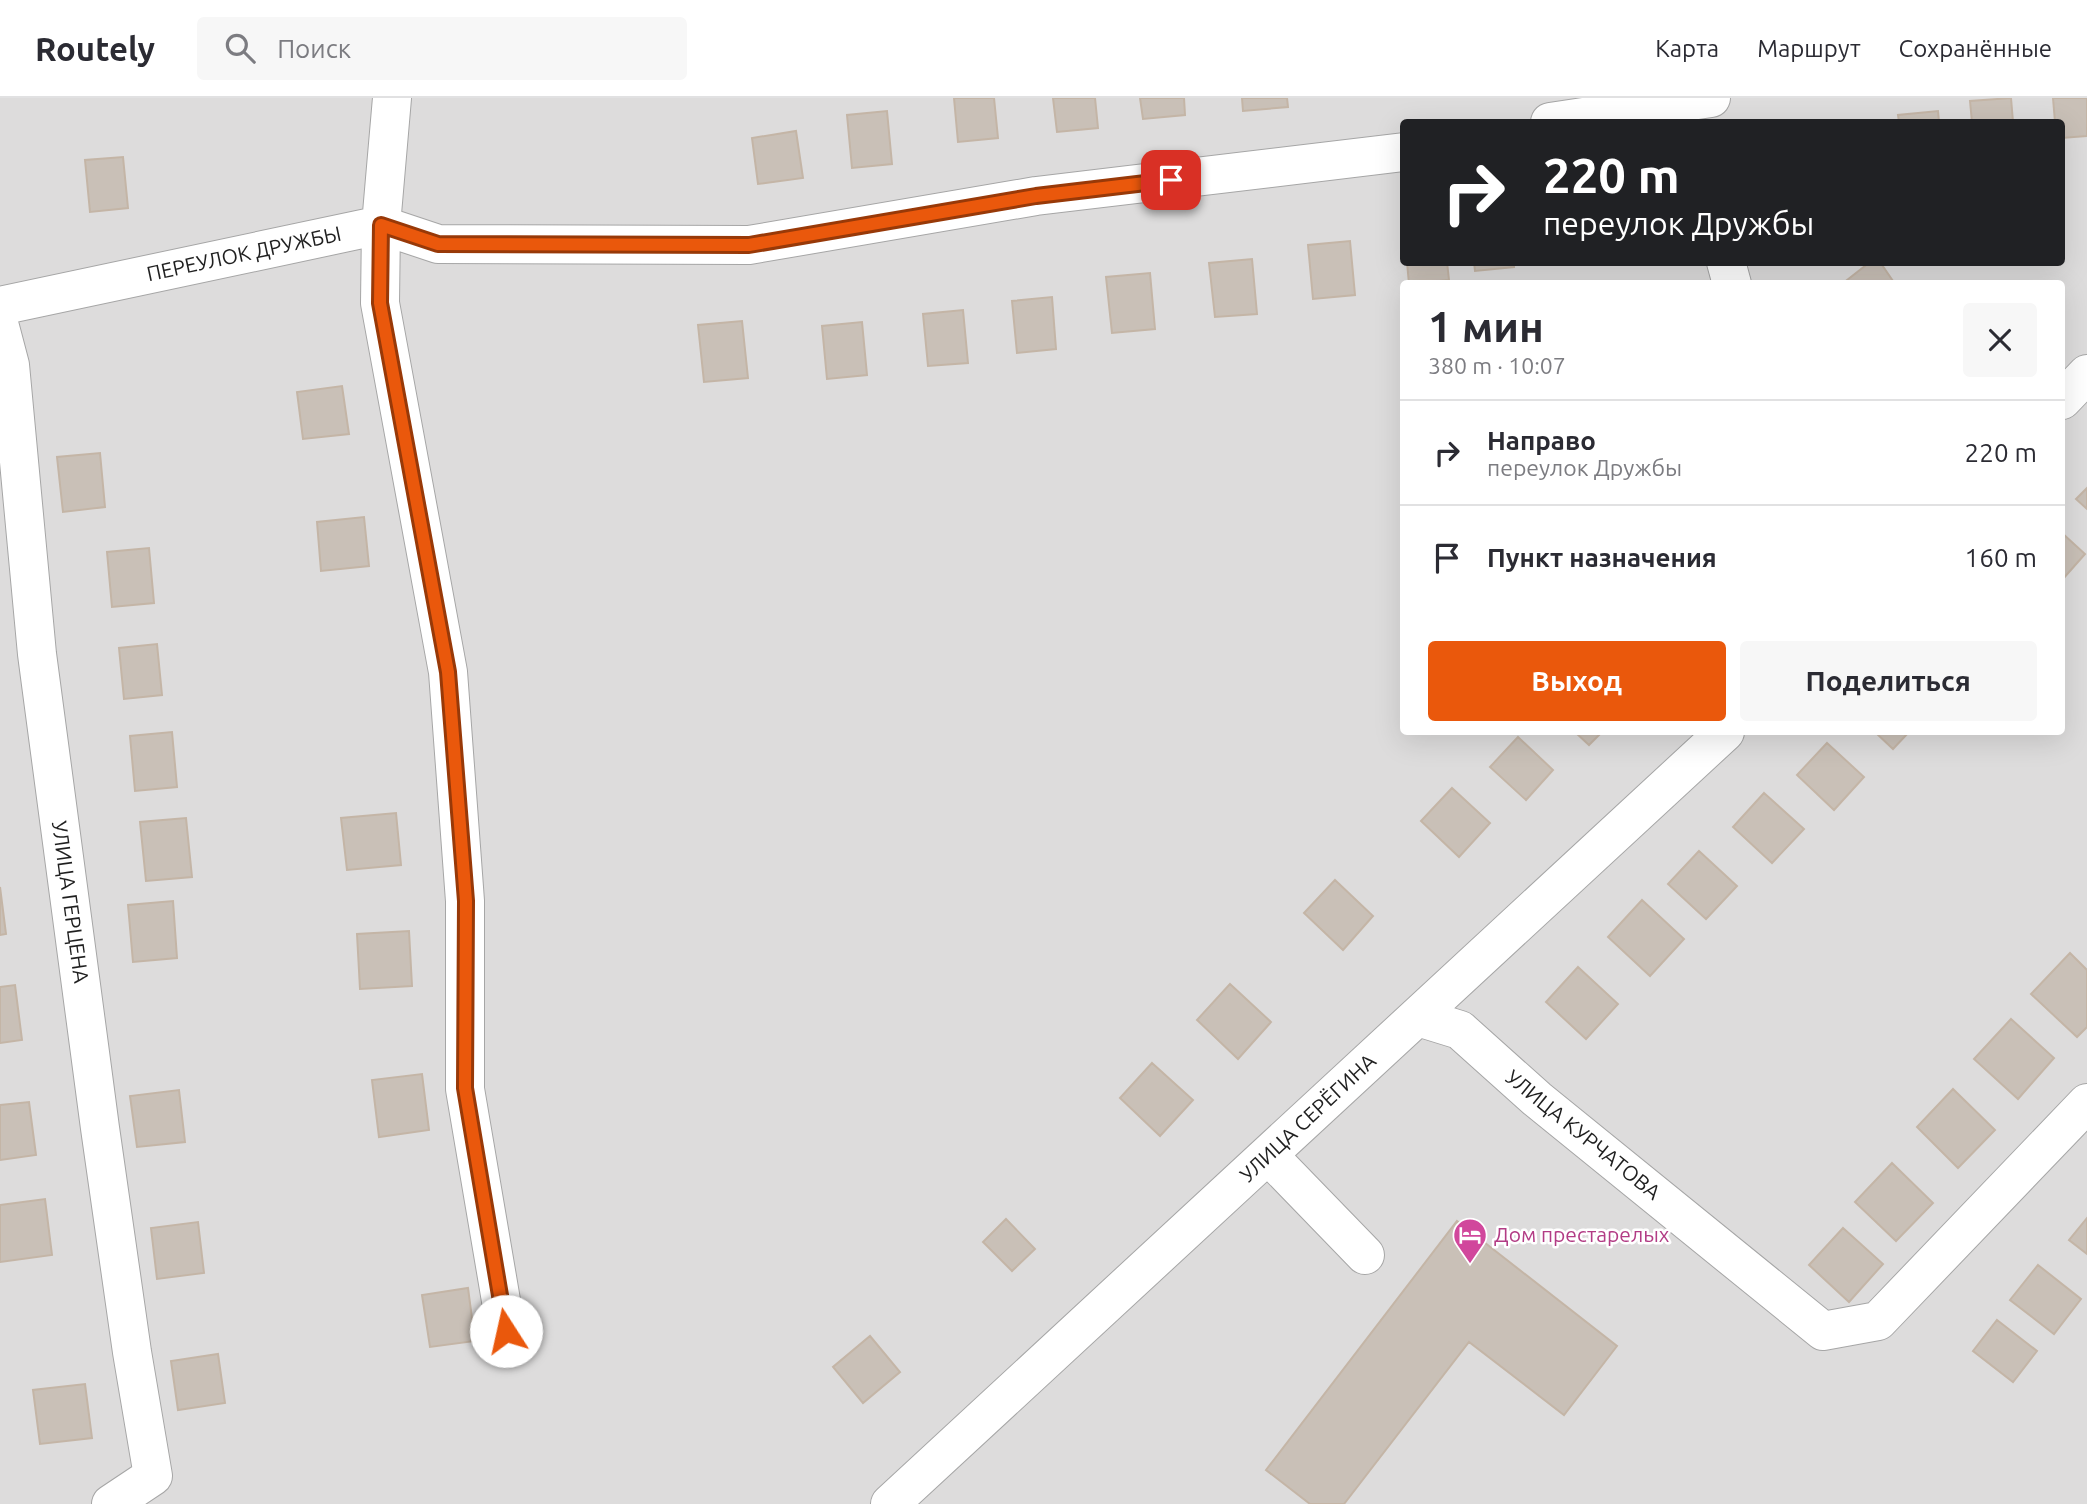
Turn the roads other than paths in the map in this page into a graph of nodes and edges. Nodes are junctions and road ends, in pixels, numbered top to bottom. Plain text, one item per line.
1 (392, 98) edge
2 (1690, 105) edge
3 (1575, 119) edge
4 (1400, 152) edge
5 (381, 225) junction
6 (0, 306) edge
7 (0, 327) edge
8 (2087, 374) edge
9 (2065, 397) edge
10 (1722, 735) edge
11 (1418, 1017) junction
12 (2087, 1103) edge
13 (1268, 1155) junction
14 (1365, 1255) dead end
15 (506, 1331) dead end
16 (111, 1504) edge
17 (890, 1504) edge

1 - 5 street
2 - 3 street
4 - 5 street
5 - 6 street, ПЕРЕУЛОК ДРУЖБЫ
5 - 15 street
7 - 16 street, УЛИЦА ГЕРЦЕНА
8 - 9 street
10 - 11 street, УЛИЦА СЕРЁГИНА
11 - 12 street, УЛИЦА КУРЧАТОВА
11 - 13 street, УЛИЦА СЕРЁГИНА
13 - 14 street
13 - 17 street, УЛИЦА СЕРЁГИНА

